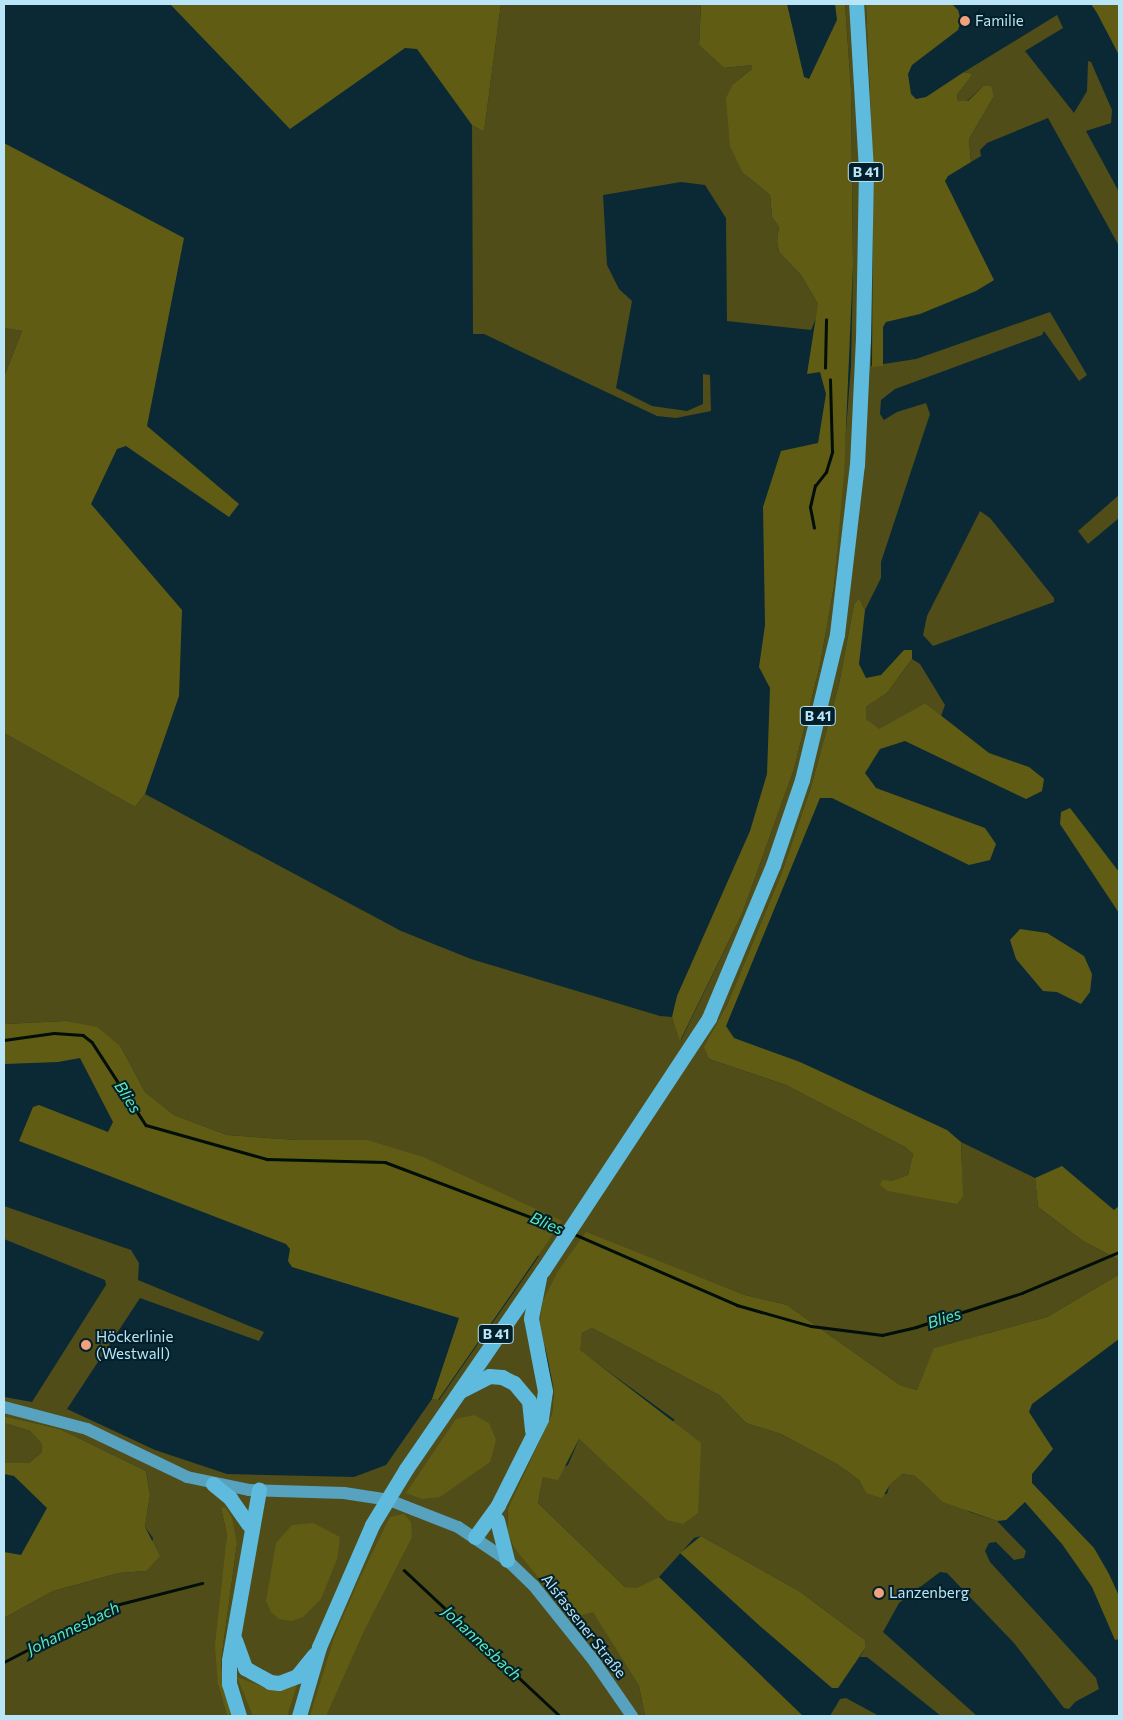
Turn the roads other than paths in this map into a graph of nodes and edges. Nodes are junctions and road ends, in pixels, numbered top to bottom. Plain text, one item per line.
1 (856, 4) edge
2 (541, 1272) junction
3 (454, 1394) junction
4 (4, 1406) edge
5 (532, 1432) junction
6 (213, 1484) junction
7 (254, 1490) junction
8 (498, 1512) junction
9 (248, 1529) junction
10 (479, 1539) junction
11 (507, 1560) junction
12 (235, 1637) junction
13 (319, 1647) junction
14 (239, 1716) edge
15 (299, 1716) edge
16 (632, 1716) edge

1 - 2 highway, B 41
2 - 3 highway, B 41
2 - 5 highway
3 - 5 highway
3 - 13 highway, B 41, bridge
4 - 6 main road, Alsfassener Straße
5 - 8 highway
6 - 7 main road, Alsfassener Straße
6 - 9 highway
7 - 9 highway
7 - 10 main road, Alsfassener Straße
8 - 10 highway
8 - 11 highway
9 - 12 highway
10 - 11 main road, Alsfassener Straße
11 - 16 main road, Alsfassener Straße
12 - 13 highway
12 - 14 highway
13 - 15 highway, B 41

